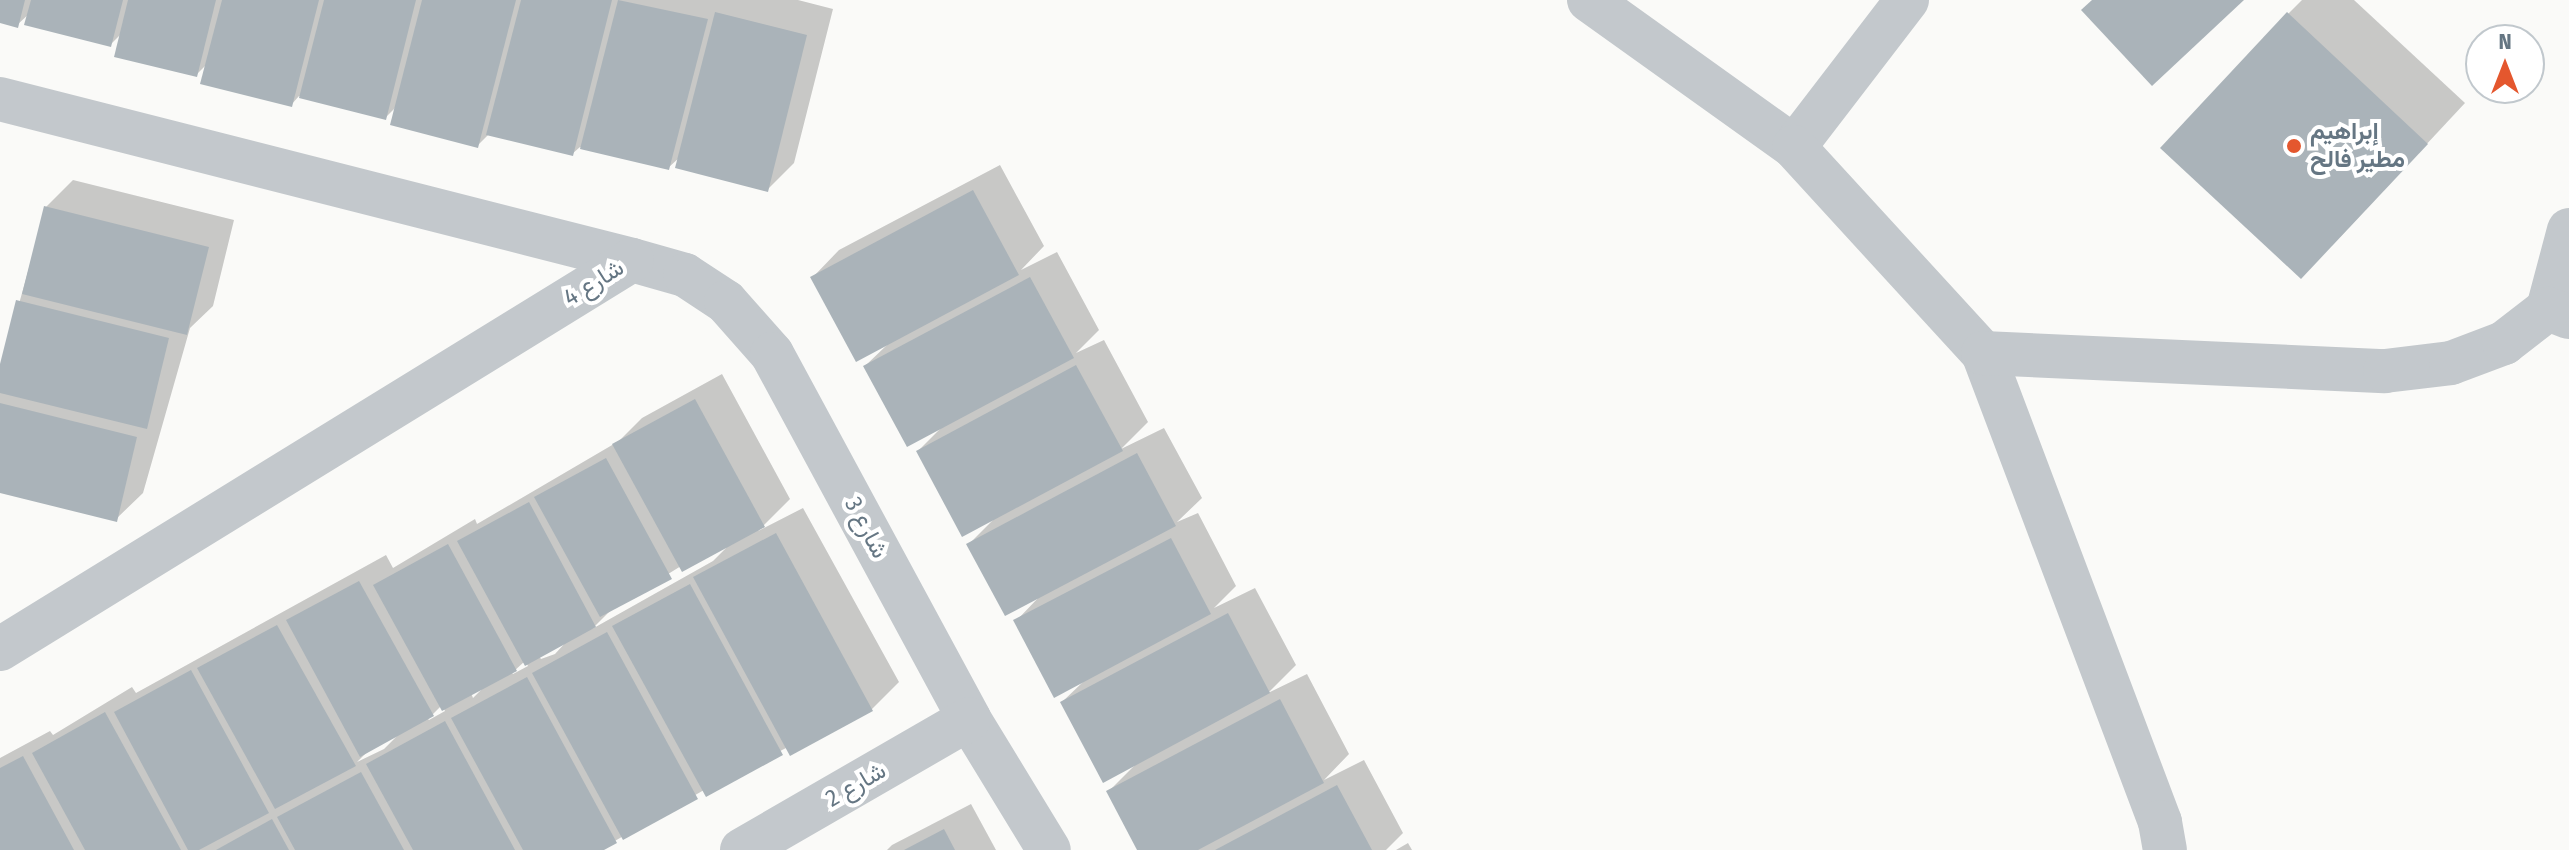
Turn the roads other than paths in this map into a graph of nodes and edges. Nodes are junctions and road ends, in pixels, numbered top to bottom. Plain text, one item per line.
1 (1589, 0) edge
2 (1907, 0) edge
3 (0, 99) edge
4 (1794, 147) junction
5 (2569, 230) edge
6 (632, 260) junction
7 (2558, 313) edge
8 (1983, 353) junction
9 (0, 649) edge
10 (969, 719) junction
11 (742, 850) edge
12 (1049, 850) edge
13 (2165, 850) edge

1 - 4 street
2 - 4 street
3 - 6 street, شارع 4
4 - 8 street
5 - 7 street
6 - 9 street, شارع 4
6 - 10 street, شارع 3
7 - 8 street
8 - 13 street
10 - 11 street, شارع 2
10 - 12 street, شارع 3

